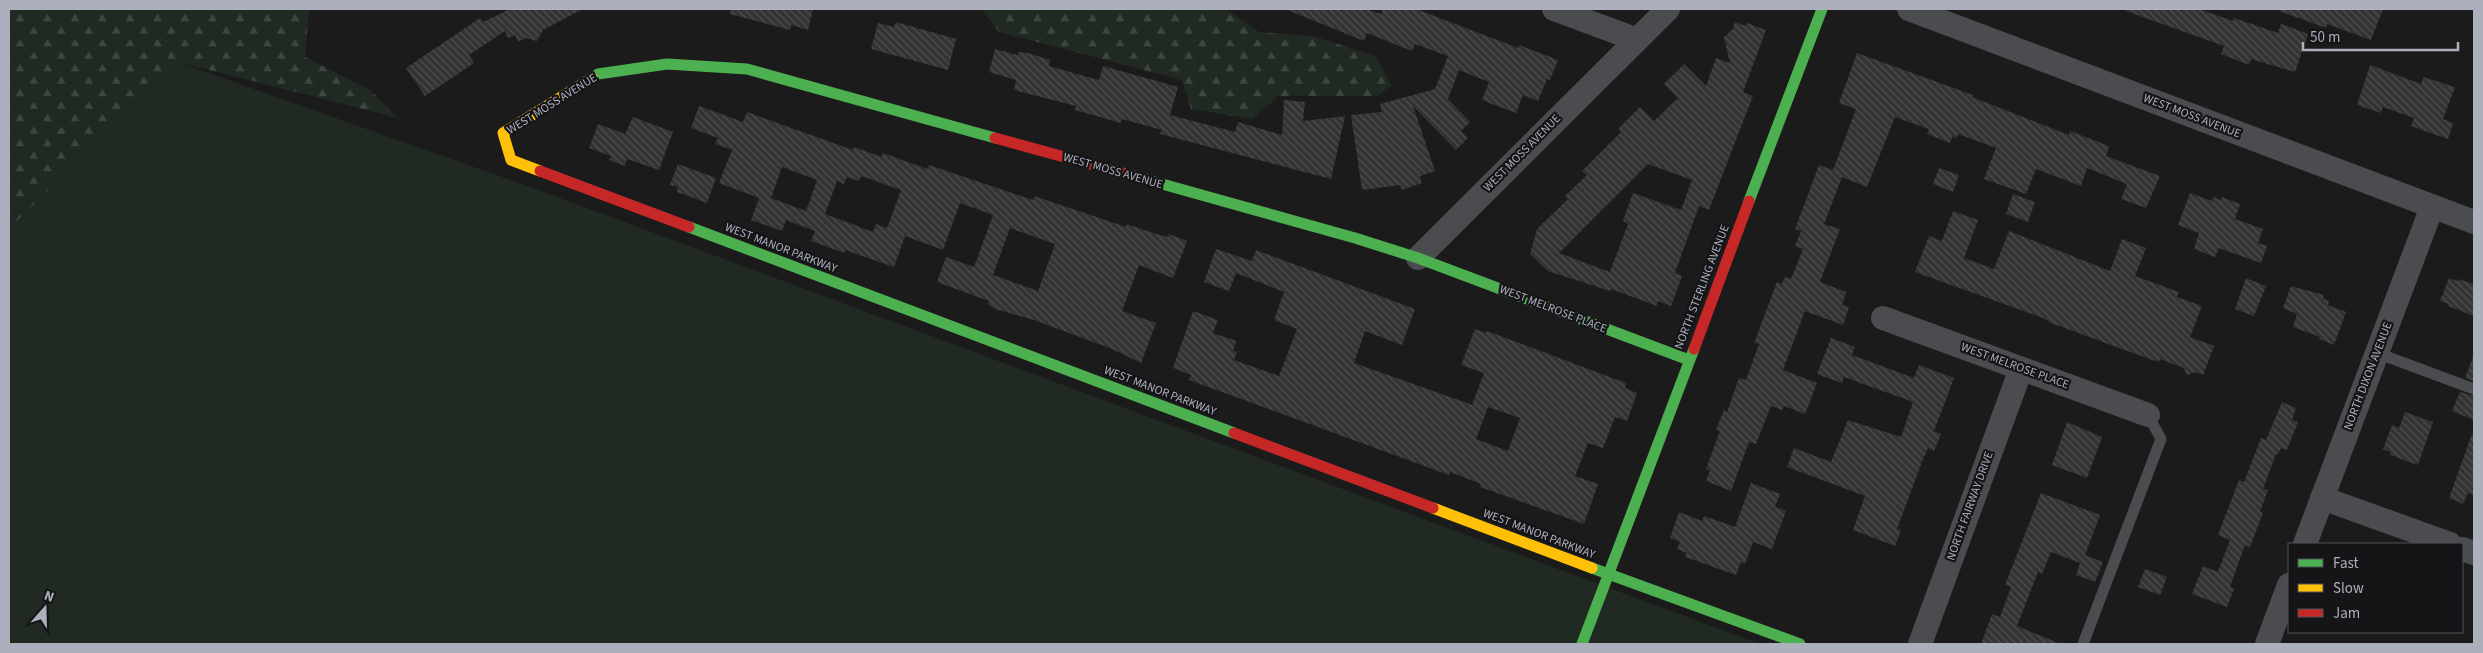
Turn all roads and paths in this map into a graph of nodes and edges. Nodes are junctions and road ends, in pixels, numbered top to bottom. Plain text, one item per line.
1 (1554, 9) edge
2 (1668, 9) edge
3 (1822, 9) edge
4 (1909, 9) edge
5 (1635, 39) junction
6 (511, 160) joint
7 (2432, 207) junction
8 (2474, 222) edge
9 (1418, 258) junction
10 (1882, 318) dead end
11 (2377, 353) junction
12 (1689, 360) junction
13 (2021, 368) junction
14 (2474, 389) edge
15 (2148, 415) joint
16 (2322, 498) junction
17 (2305, 543) edge
18 (2447, 543) edge
19 (1608, 574) junction
20 (2288, 588) edge
21 (1582, 644) edge
22 (1800, 644) edge
23 (1920, 644) edge
24 (2083, 644) edge
25 (2267, 644) edge

1 - 5 street
2 - 5 street, WEST MOSS AVENUE
3 - 12 street, NORTH STERLING AVENUE
4 - 7 street, WEST MOSS AVENUE
5 - 9 street, WEST MOSS AVENUE
6 - 9 street, WEST MOSS AVENUE
6 - 19 street, WEST MANOR PARKWAY
7 - 8 street, WEST MOSS AVENUE
7 - 11 street, NORTH DIXON AVENUE
9 - 12 street, WEST MELROSE PLACE
10 - 13 street, WEST MELROSE PLACE
11 - 14 lane
11 - 16 street, NORTH DIXON AVENUE
12 - 19 street, NORTH STERLING AVENUE
13 - 15 street, WEST MELROSE PLACE
13 - 23 street, NORTH FAIRWAY DRIVE
15 - 24 lane
16 - 17 street, NORTH DIXON AVENUE
16 - 18 street
19 - 21 street, NORTH STERLING AVENUE
19 - 22 street, WEST MANOR PARKWAY
20 - 25 street

